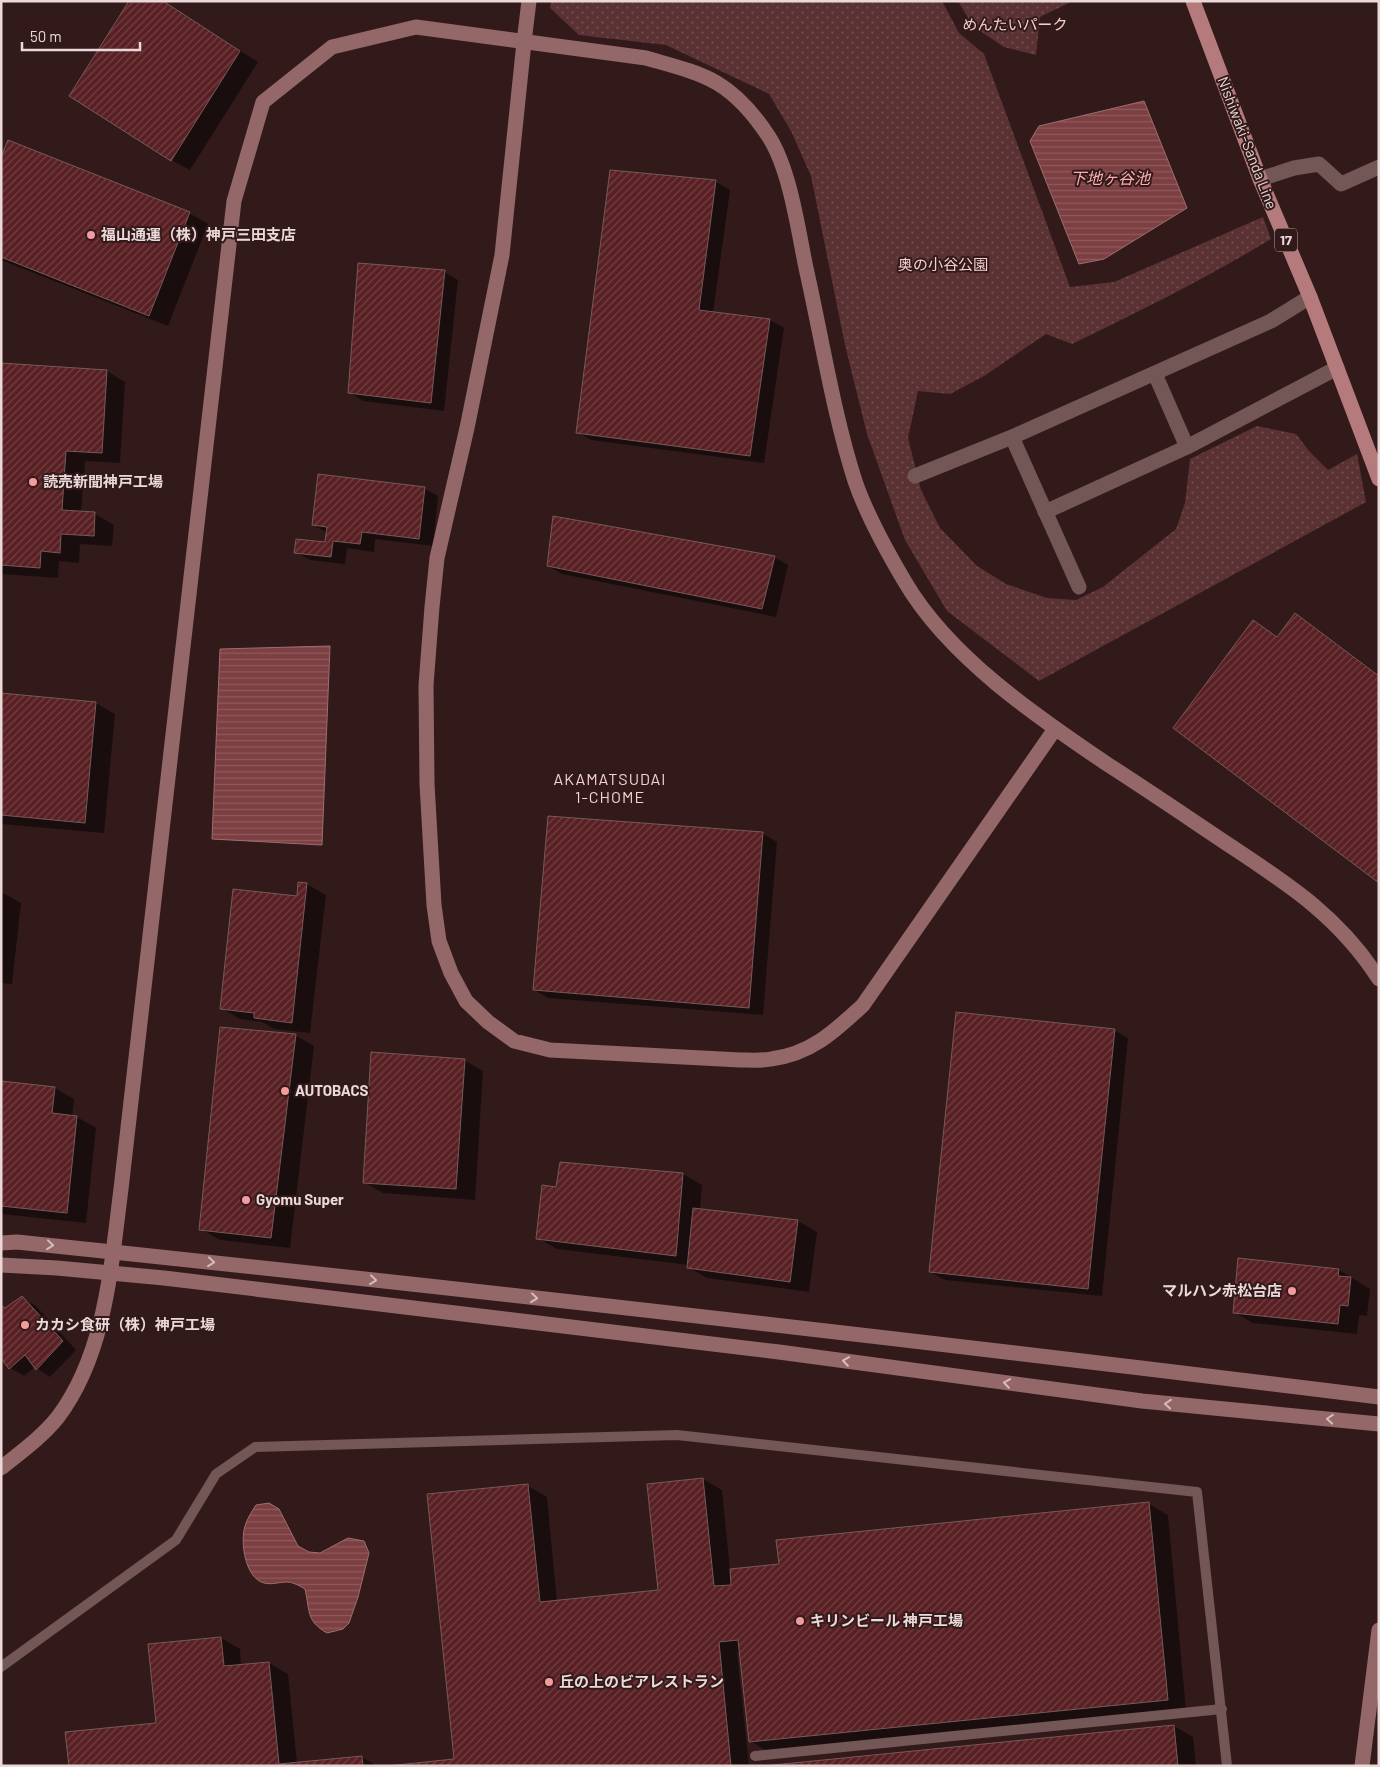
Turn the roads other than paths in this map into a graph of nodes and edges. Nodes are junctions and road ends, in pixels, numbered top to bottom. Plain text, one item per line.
1 (529, 1) edge
2 (1193, 1) edge
3 (524, 42) junction
4 (1379, 166) edge
5 (1260, 179) junction
6 (1310, 297) junction
7 (1337, 368) junction
8 (1155, 374) junction
9 (1012, 437) junction
10 (1187, 447) junction
11 (915, 476) dead end
12 (1379, 479) edge
13 (1045, 512) junction
14 (1079, 587) dead end
15 (1055, 729) junction
16 (1379, 979) edge
17 (1, 1243) edge
18 (112, 1252) junction
19 (1, 1265) edge
20 (110, 1273) junction
21 (1379, 1397) edge
22 (1379, 1424) edge
23 (1, 1468) edge
24 (1379, 1630) edge
25 (1, 1667) edge
26 (1222, 1709) junction
27 (755, 1756) dead end
28 (1227, 1766) edge
29 (1362, 1766) edge

1 - 3 street
2 - 5 main road, Nishiwaki-Sanda Line / 17
3 - 15 street
3 - 15 street
3 - 18 street
4 - 5 street
5 - 6 main road, Nishiwaki-Sanda Line / 17
6 - 7 main road, Nishiwaki-Sanda Line / 17
6 - 8 street
7 - 10 street
7 - 12 main road, Nishiwaki-Sanda Line / 17
8 - 9 street
8 - 10 street
9 - 11 street
9 - 13 street
10 - 13 street
13 - 14 street
15 - 16 street
17 -> 18 street
18 - 20 street
18 -> 21 street
19 - 20 street
22 -> 20 street
20 - 23 street
24 - 29 street
25 - 26 lane
26 - 27 lane
26 - 28 lane

